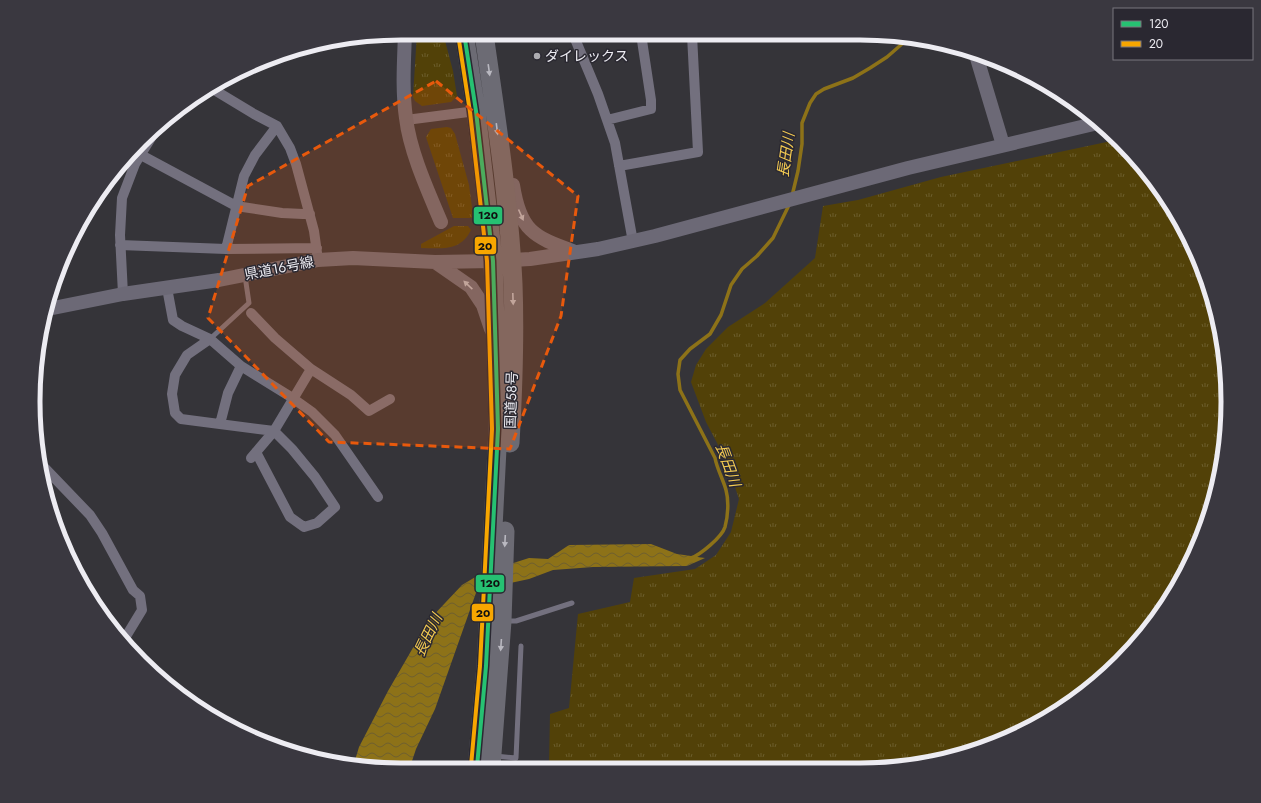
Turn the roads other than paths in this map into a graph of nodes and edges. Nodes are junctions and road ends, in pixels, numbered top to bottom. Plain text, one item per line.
1 (405, 40) edge
2 (465, 40) edge
3 (485, 40) edge
4 (575, 40) edge
5 (642, 40) edge
6 (692, 40) edge
7 (977, 60) edge
8 (216, 91) edge
9 (476, 111) junction
10 (406, 120) junction
11 (607, 120) junction
12 (1091, 124) edge
13 (277, 126) junction
14 (1002, 144) junction
15 (147, 145) edge
16 (500, 151) junction
17 (141, 155) junction
18 (619, 166) junction
19 (236, 206) junction
20 (310, 214) junction
21 (440, 222) dead end
22 (633, 242) junction
23 (120, 245) junction
24 (226, 249) junction
25 (576, 252) junction
26 (318, 254) junction
27 (502, 261) junction
28 (435, 262) junction
29 (245, 275) junction
30 (167, 288) junction
31 (122, 294) junction
32 (52, 307) edge
33 (251, 313) dead end
34 (210, 339) junction
35 (496, 345) junction
36 (241, 366) junction
37 (311, 369) junction
38 (294, 399) junction
39 (390, 399) dead end
40 (220, 424) junction
41 (274, 431) junction
42 (47, 470) edge
43 (378, 497) dead end
44 (497, 564) junction
45 (572, 603) dead end
46 (495, 621) junction
47 (126, 636) edge
48 (522, 646) dead end
49 (485, 761) edge

1 - 10 street
2 - 9 highway, 国道58号
3 -> 16 highway, 国道58号
4 - 11 street
5 - 11 street
6 - 18 street
7 - 14 street
8 - 13 street
9 - 10 street
9 - 27 highway, 国道58号
10 - 21 street
11 - 18 street
12 - 14 street, 県道16号線
13 - 19 street
13 - 20 street
14 - 22 street, 県道16号線
15 - 17 street
16 -> 25 street
16 - 27 highway, 国道58号
17 - 19 street
17 - 23 street
18 - 22 street
19 - 20 street
19 - 24 street
20 - 26 street
22 - 25 street, 県道16号線
23 - 24 street
23 - 31 street
24 - 26 street
25 - 27 street, 県道16号線
26 - 28 street, 県道16号線
26 - 29 street, 県道16号線
27 - 28 street, 県道16号線
27 - 35 highway, 国道58号
27 -> 44 highway, 国道58号
35 -> 28 street
29 - 30 street, 県道16号線
29 - 34 lane
30 - 31 street, 県道16号線
30 - 34 street
31 - 32 street, 県道16号線
33 - 37 street
34 - 36 street
34 - 40 street
35 - 44 highway, 国道58号
36 - 38 street
36 - 40 street
37 - 38 street
37 - 39 street
38 - 41 street
38 - 43 street
40 - 41 street
41 - 41 street
42 - 47 street
44 - 46 highway, 国道58号
45 - 46 lane
46 - 49 highway, 国道58号
48 - 49 lane

